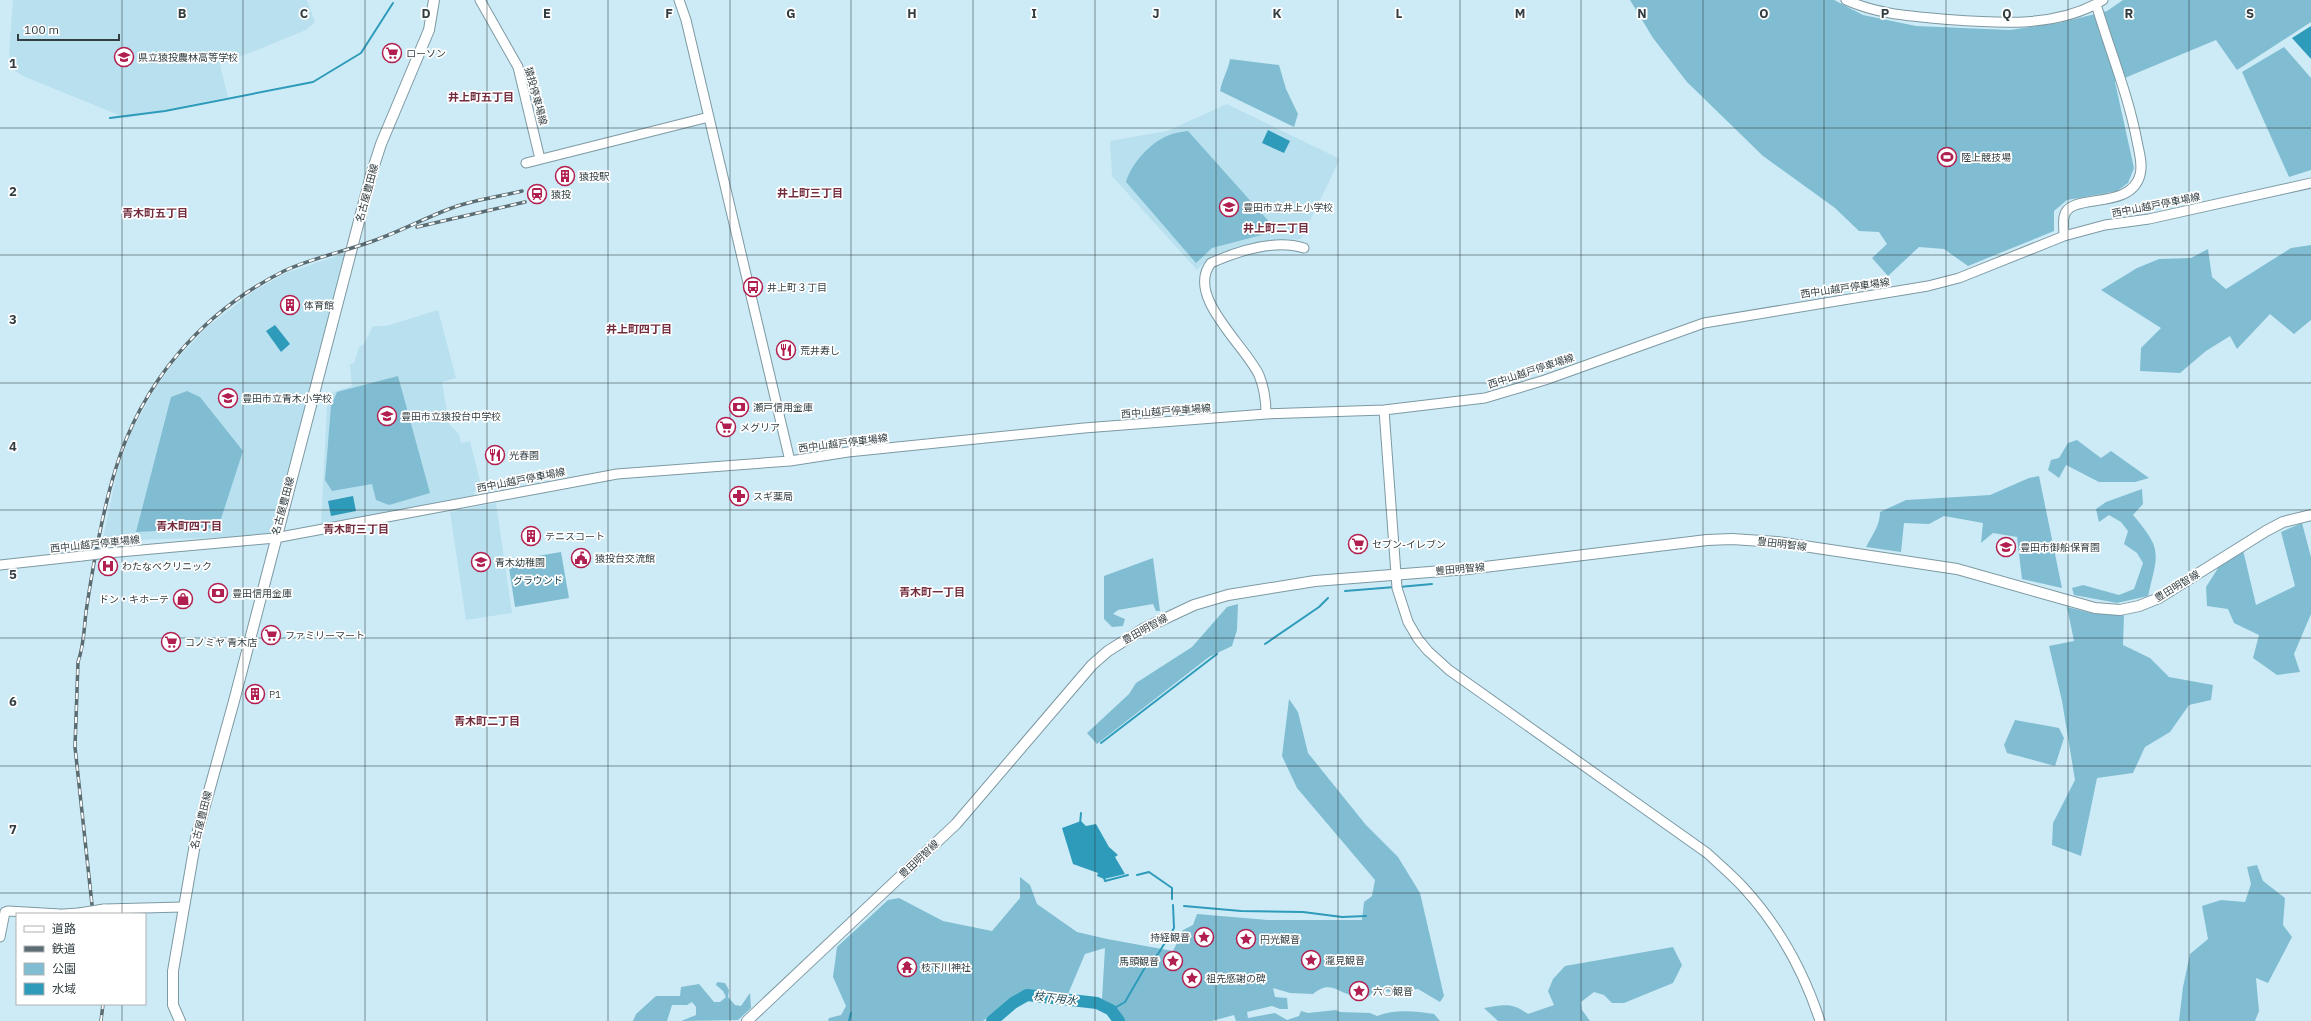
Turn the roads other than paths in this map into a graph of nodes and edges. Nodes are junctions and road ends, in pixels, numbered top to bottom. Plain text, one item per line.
1 (434, 0) edge
2 (480, 0) edge
3 (679, 0) edge
4 (1846, 0) edge
5 (2100, 2) edge
6 (709, 117) junction
7 (540, 159) junction
8 (526, 163) dead end
9 (2311, 183) edge
10 (2064, 236) junction
11 (1304, 248) dead end
12 (1384, 410) junction
13 (1266, 414) junction
14 (790, 461) junction
15 (2311, 515) edge
16 (275, 538) junction
17 (0, 565) edge
18 (1396, 575) junction
19 (183, 907) junction
20 (43, 913) edge
21 (79, 913) edge
22 (0, 937) edge
23 (180, 1021) edge
24 (747, 1021) edge
25 (1820, 1021) edge

1 - 16 main road, 名古屋豊田線
2 - 7 main road, 猿投停車場線
3 - 6 main road
4 - 5 main road
5 - 10 main road
6 - 7 main road
6 - 14 main road
7 - 8 main road
9 - 10 main road, 西中山越戸停車場線
10 - 12 main road, 西中山越戸停車場線
11 - 13 main road
12 - 13 main road, 西中山越戸停車場線
12 - 18 main road
13 - 14 main road, 西中山越戸停車場線
14 - 16 main road, 西中山越戸停車場線
15 - 18 main road, 豊田明智線
16 - 17 main road, 西中山越戸停車場線, bridge
16 - 19 main road, 名古屋豊田線
18 - 24 main road, 豊田明智線
18 - 25 main road
19 - 21 main road, bridge
19 - 23 main road, 名古屋豊田線
20 - 22 main road

